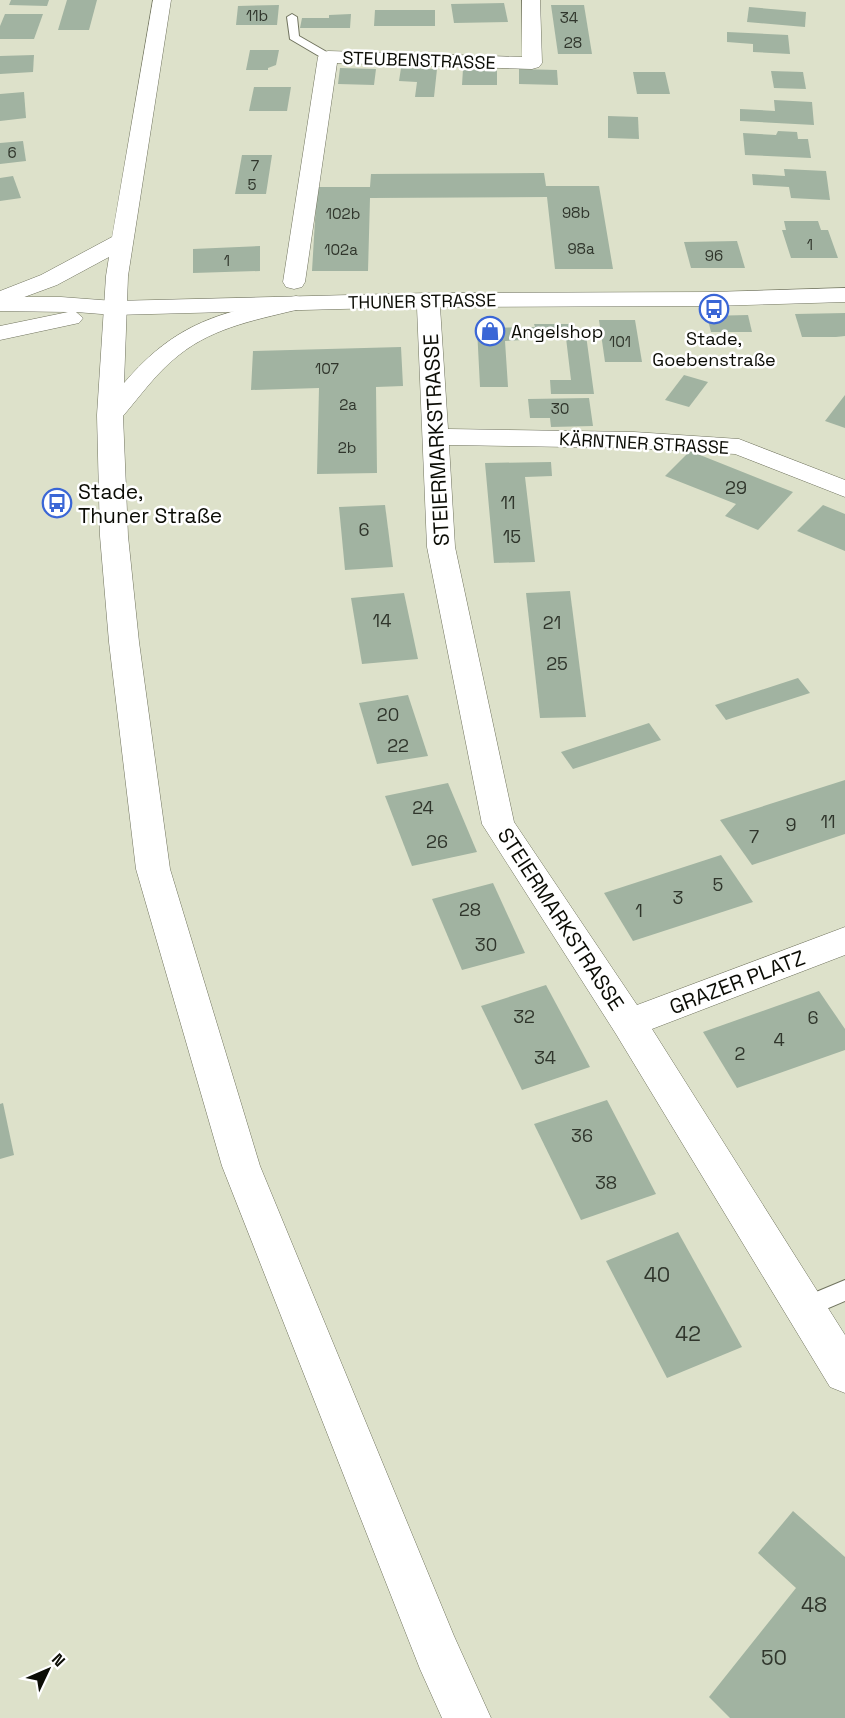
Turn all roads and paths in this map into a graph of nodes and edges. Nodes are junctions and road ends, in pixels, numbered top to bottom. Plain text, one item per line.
1 (162, 0) edge
2 (531, 0) edge
3 (292, 17) dead end
4 (328, 57) junction
5 (123, 240) junction
6 (295, 292) junction
7 (845, 295) edge
8 (0, 299) edge
9 (428, 300) junction
10 (0, 304) edge
11 (114, 308) junction
12 (0, 333) edge
13 (110, 416) junction
14 (436, 437) junction
15 (845, 489) edge
16 (845, 941) edge
17 (629, 1023) junction
18 (845, 1290) edge
19 (805, 1307) junction
20 (845, 1373) edge
21 (467, 1718) edge

1 - 5 street
2 - 4 street, STEUBENSTRASSE
3 - 4 lane
4 - 6 street, STEUBENSTRASSE
5 - 8 street
5 - 11 street
6 - 9 street, THUNER STRASSE
6 - 11 street, THUNER STRASSE
6 - 13 street
7 - 9 street, THUNER STRASSE
9 - 14 street, STEIERMARKSTRASSE
10 - 11 street, THUNER STRASSE
11 - 12 street
11 - 13 street
13 - 21 street
14 - 15 street, KÄRNTNER STRASSE
14 - 17 street, STEIERMARKSTRASSE
16 - 17 street, GRAZER PLATZ
17 - 19 street, STEIERMARKSTRASSE
18 - 19 lane
19 - 20 street, STEIERMARKSTRASSE

